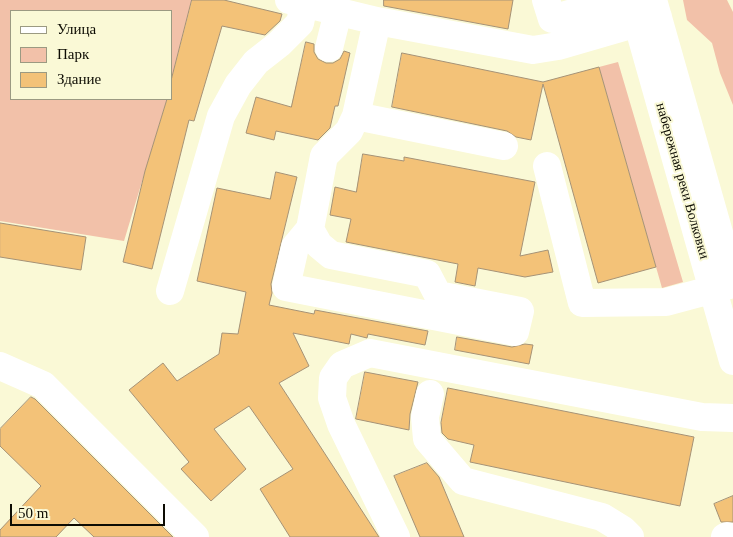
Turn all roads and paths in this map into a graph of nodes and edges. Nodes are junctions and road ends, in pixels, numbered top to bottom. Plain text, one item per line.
1 (546, 0) edge
2 (617, 0) edge
3 (296, 2) edge
4 (645, 10) edge
5 (338, 12) junction
6 (377, 21) junction
7 (329, 48) dead end
8 (356, 116) junction
9 (504, 146) dead end
10 (547, 166) dead end
11 (310, 230) junction
12 (726, 286) edge
13 (170, 291) dead end
14 (733, 362) edge
15 (0, 366) edge
16 (430, 394) dead end
17 (733, 418) edge
18 (195, 537) edge
19 (396, 537) edge
20 (630, 537) edge

1 - 2 street
3 - 5 street
3 - 13 street
4 - 6 street
4 - 12 street, набережная реки Волковки
5 - 6 street
5 - 7 street
6 - 8 street
8 - 9 street
8 - 11 street
10 - 12 street
11 - 11 street
12 - 14 street, набережная реки Волковки
15 - 18 street
16 - 20 street
17 - 19 street

